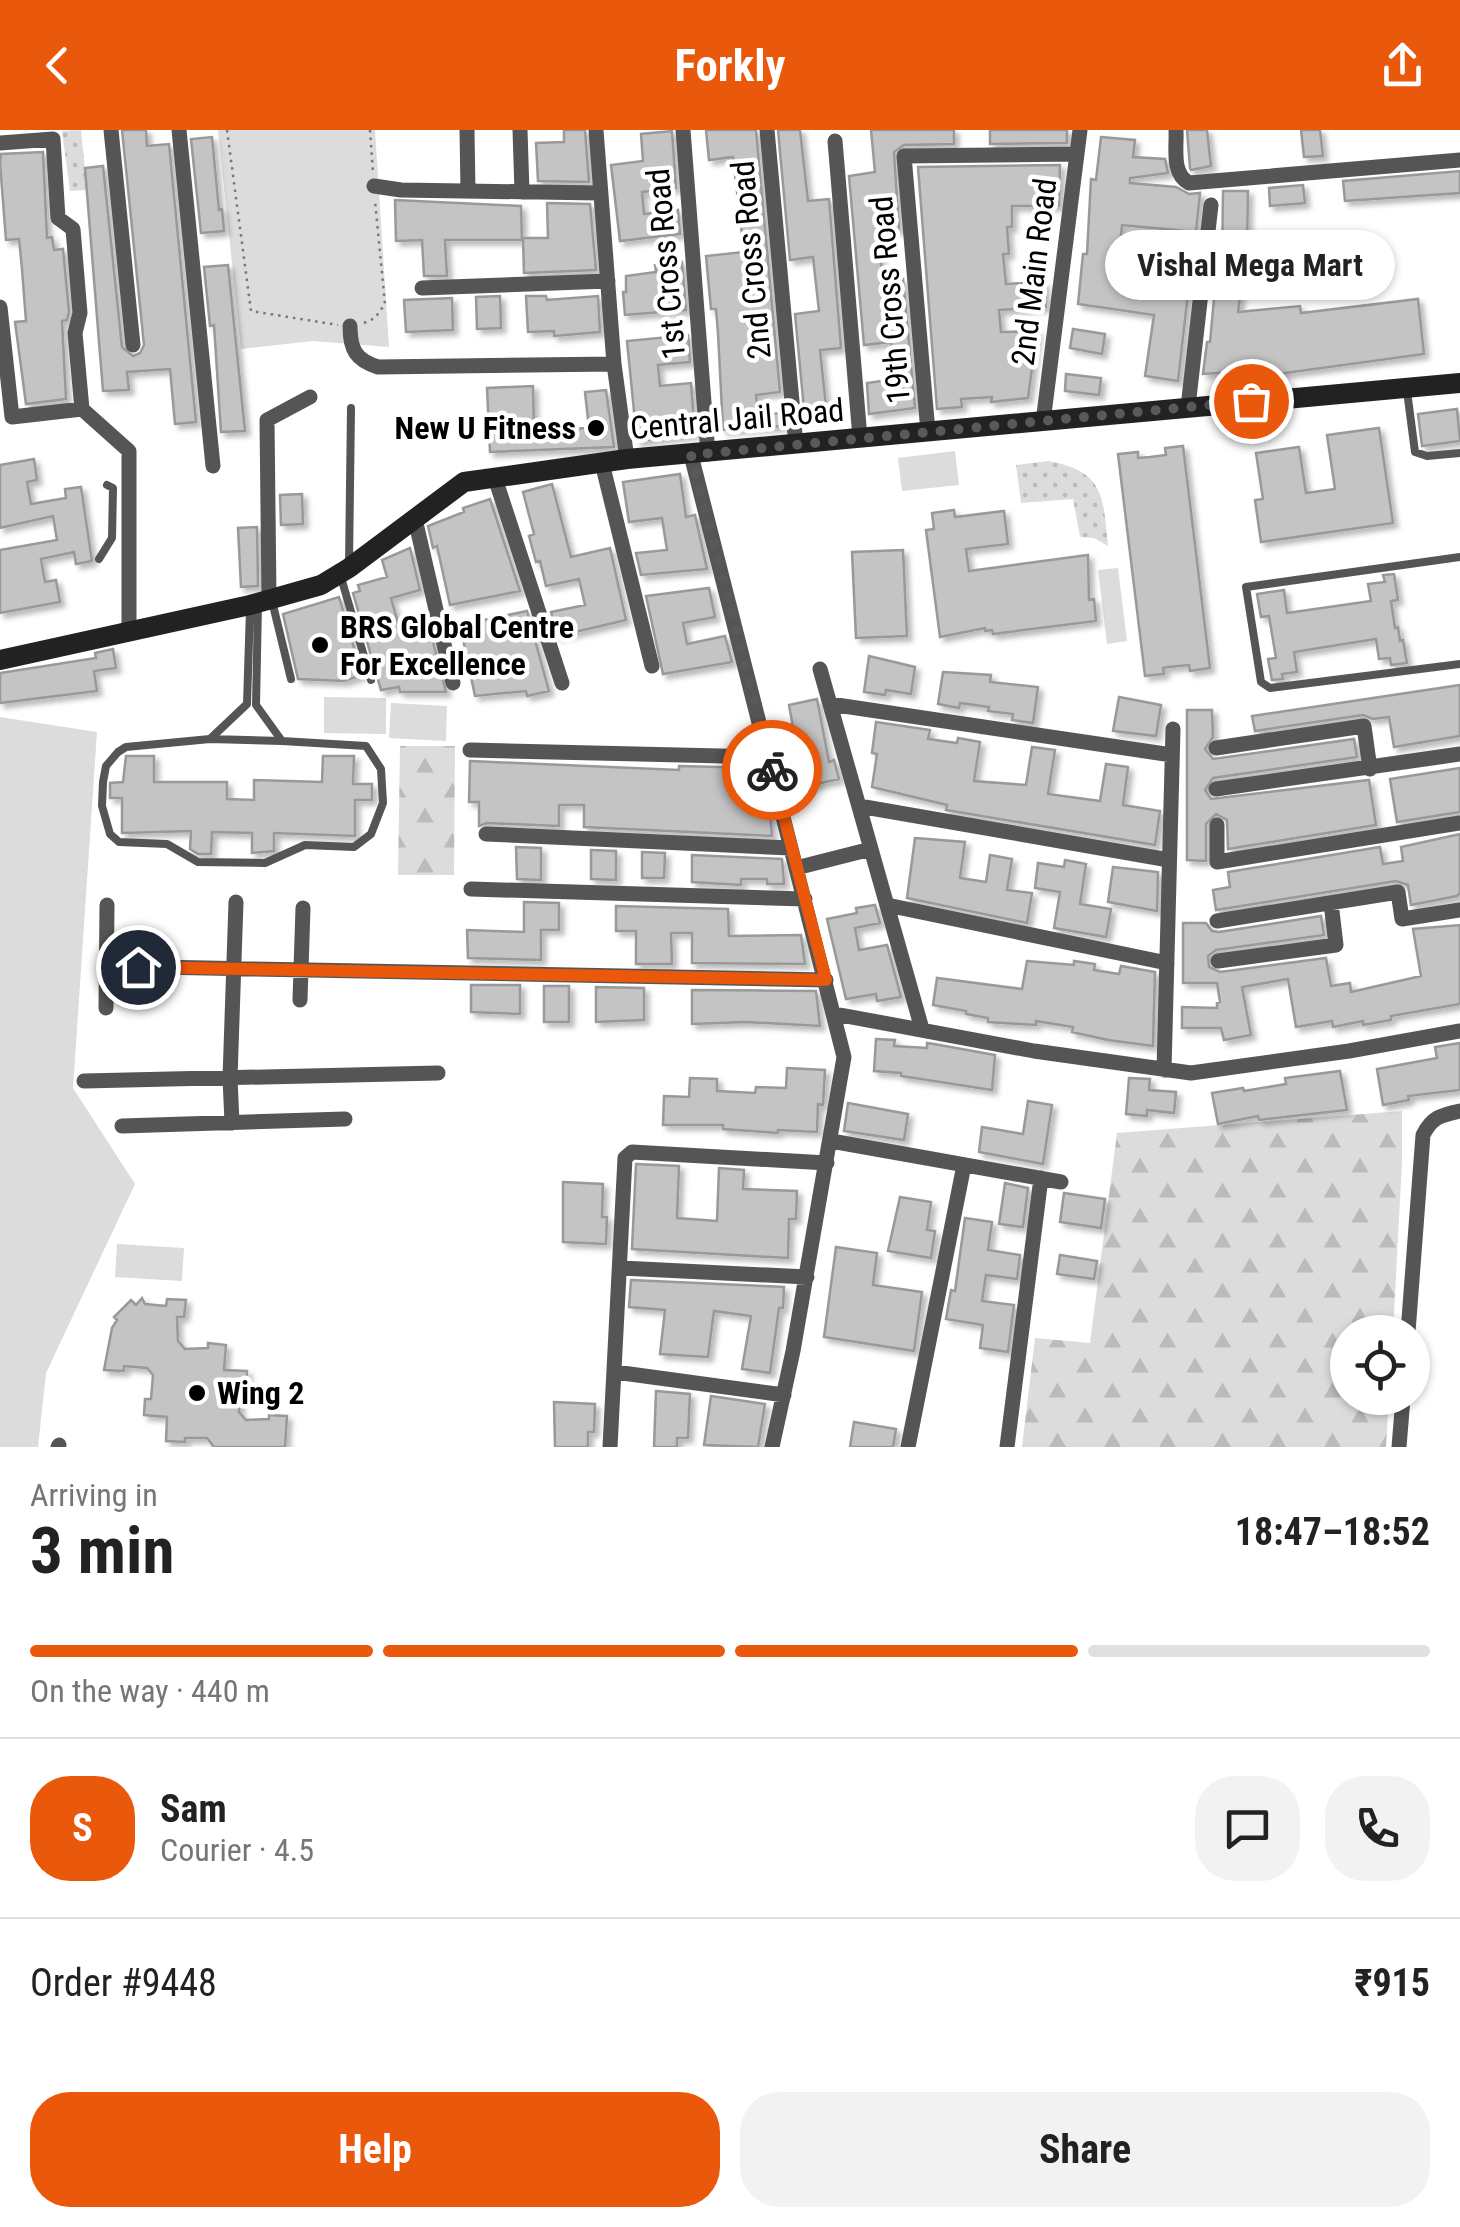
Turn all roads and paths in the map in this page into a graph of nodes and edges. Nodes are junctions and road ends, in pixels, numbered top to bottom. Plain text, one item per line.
1 (110, 130) edge
2 (179, 130) edge
3 (227, 130) edge
4 (370, 130) edge
5 (467, 130) edge
6 (520, 130) edge
7 (596, 130) edge
8 (683, 130) edge
9 (767, 130) edge
10 (1080, 130) edge
11 (1176, 130) edge
12 (835, 140) dead end
13 (0, 143) edge
14 (1077, 154) junction
15 (1460, 160) edge
16 (374, 186) junction
17 (468, 191) junction
18 (522, 192) junction
19 (599, 194) junction
20 (1211, 205) dead end
21 (608, 280) junction
22 (422, 288) dead end
23 (0, 307) edge
24 (350, 326) junction
25 (1, 333) edge
26 (133, 344) dead end
27 (614, 364) junction
28 (1460, 383) edge
29 (1407, 386) junction
30 (310, 398) dead end
31 (1188, 407) junction
32 (351, 408) dead end
33 (82, 409) junction
34 (1043, 422) junction
35 (928, 432) junction
36 (860, 438) junction
37 (796, 445) junction
38 (1460, 453) edge
39 (700, 454) junction
40 (627, 459) junction
41 (602, 463) junction
42 (213, 466) dead end
43 (495, 478) junction
44 (108, 485) dead end
45 (415, 519) junction
46 (1460, 557) edge
47 (100, 559) dead end
48 (344, 571) junction
49 (262, 601) junction
50 (129, 630) junction
51 (0, 660) edge
52 (1460, 664) edge
53 (652, 666) dead end
54 (820, 669) dead end
55 (291, 679) dead end
56 (371, 680) dead end
57 (452, 683) dead end
58 (562, 683) dead end
59 (251, 704) junction
60 (830, 704) junction
61 (1173, 729) dead end
62 (210, 739) junction
63 (282, 741) junction
64 (1216, 748) dead end
65 (470, 750) dead end
66 (1460, 754) edge
67 (1172, 755) junction
68 (769, 757) junction
69 (1370, 769) junction
70 (1216, 789) dead end
71 (859, 806) junction
72 (1460, 824) edge
73 (1217, 825) dead end
74 (486, 834) dead end
75 (791, 848) junction
76 (871, 849) junction
77 (1170, 860) junction
78 (796, 868) junction
79 (471, 889) dead end
80 (805, 899) junction
81 (236, 902) dead end
82 (1331, 903) junction
83 (107, 905) dead end
84 (887, 905) junction
85 (302, 908) dead end
86 (1460, 910) edge
87 (1217, 921) dead end
88 (1218, 961) dead end
89 (1167, 963) junction
90 (106, 966) junction
91 (234, 970) junction
92 (301, 972) junction
93 (826, 980) junction
94 (300, 1000) dead end
95 (106, 1008) dead end
96 (835, 1014) junction
97 (922, 1028) junction
98 (1460, 1031) edge
99 (1164, 1070) junction
100 (438, 1073) dead end
101 (230, 1078) junction
102 (84, 1082) dead end
103 (1460, 1112) edge
104 (345, 1119) dead end
105 (232, 1123) junction
106 (122, 1126) dead end
107 (831, 1141) junction
108 (827, 1163) junction
109 (964, 1165) junction
110 (1041, 1178) junction
111 (1062, 1182) dead end
112 (621, 1268) junction
113 (807, 1277) junction
114 (1409, 1315) edge
115 (615, 1372) junction
116 (784, 1395) junction
117 (1402, 1415) edge
118 (610, 1447) edge
119 (772, 1447) edge
120 (908, 1447) edge
121 (1007, 1447) edge
122 (1400, 1447) edge

1 - 26 street
2 - 42 street
3 - 24 path
4 - 16 path
5 - 17 street
6 - 18 street
7 - 19 street
8 - 39 street, 1st Cross Road
9 - 37 street, 2nd Cross Road
10 - 14 street, 2nd Main Road
11 - 15 street
12 - 36 street
13 - 33 street
14 - 34 street, 2nd Main Road
14 - 35 street, 19th Cross Road
16 - 17 street
16 - 24 path
17 - 18 street
18 - 19 street
19 - 21 street
20 - 31 street
21 - 22 street
21 - 27 street
23 - 25 street
24 - 27 street
25 - 33 street
27 - 40 street
28 - 29 main road, Central Jail Road
29 - 31 main road, Central Jail Road
29 - 38 lane
30 - 49 street
31 - 34 main road, Central Jail Road
32 - 48 lane
33 - 50 street
34 - 35 main road, Central Jail Road
35 - 36 main road, Central Jail Road
36 - 37 main road, Central Jail Road
37 - 39 main road, Central Jail Road
39 - 40 main road, Central Jail Road
39 - 68 street, 1st Cross Road
40 - 41 main road, Central Jail Road
41 - 43 main road, Central Jail Road
41 - 53 street
43 - 45 main road, Central Jail Road
43 - 58 street
44 - 47 lane
45 - 48 main road, Central Jail Road
45 - 57 street
46 - 52 lane
48 - 49 main road, Central Jail Road
48 - 56 lane
49 - 50 main road, Central Jail Road
49 - 55 lane
49 - 59 lane
50 - 51 main road, Central Jail Road
54 - 60 street
59 - 62 lane
59 - 63 lane
60 - 67 street
60 - 71 street
61 - 67 street
62 - 63 lane
62 - 63 lane
64 - 69 street
65 - 68 street
66 - 69 street
67 - 77 street
68 - 75 street, 1st Cross Road
69 - 70 street
71 - 76 street
71 - 77 street
72 - 73 street
74 - 75 street
75 - 78 street, 1st Cross Road
76 - 78 street
76 - 84 street
77 - 89 street
78 - 80 street, 1st Cross Road
79 - 80 street
80 - 93 street, 1st Cross Road
81 - 91 street
82 - 86 street
82 - 87 street
82 - 88 street
83 - 90 street
84 - 89 street
84 - 97 street
85 - 92 street
89 - 99 street
90 - 91 street
90 - 95 street
91 - 92 street
91 - 101 street
92 - 93 street
92 - 94 street
93 - 96 street, 1st Cross Road
96 - 97 street
96 - 107 street, 1st Cross Road
97 - 99 street
98 - 99 street
100 - 101 street
101 - 102 street
101 - 105 street
103 - 114 street
104 - 105 street
105 - 106 street
107 - 108 street, 1st Cross Road
107 - 109 street
108 - 112 street
108 - 113 street, 1st Cross Road
109 - 110 street
109 - 120 street
110 - 111 street
110 - 121 street
112 - 113 street
112 - 115 street
113 - 116 street, 1st Cross Road
115 - 116 street
115 - 118 street
116 - 119 street, 1st Cross Road
117 - 122 street

